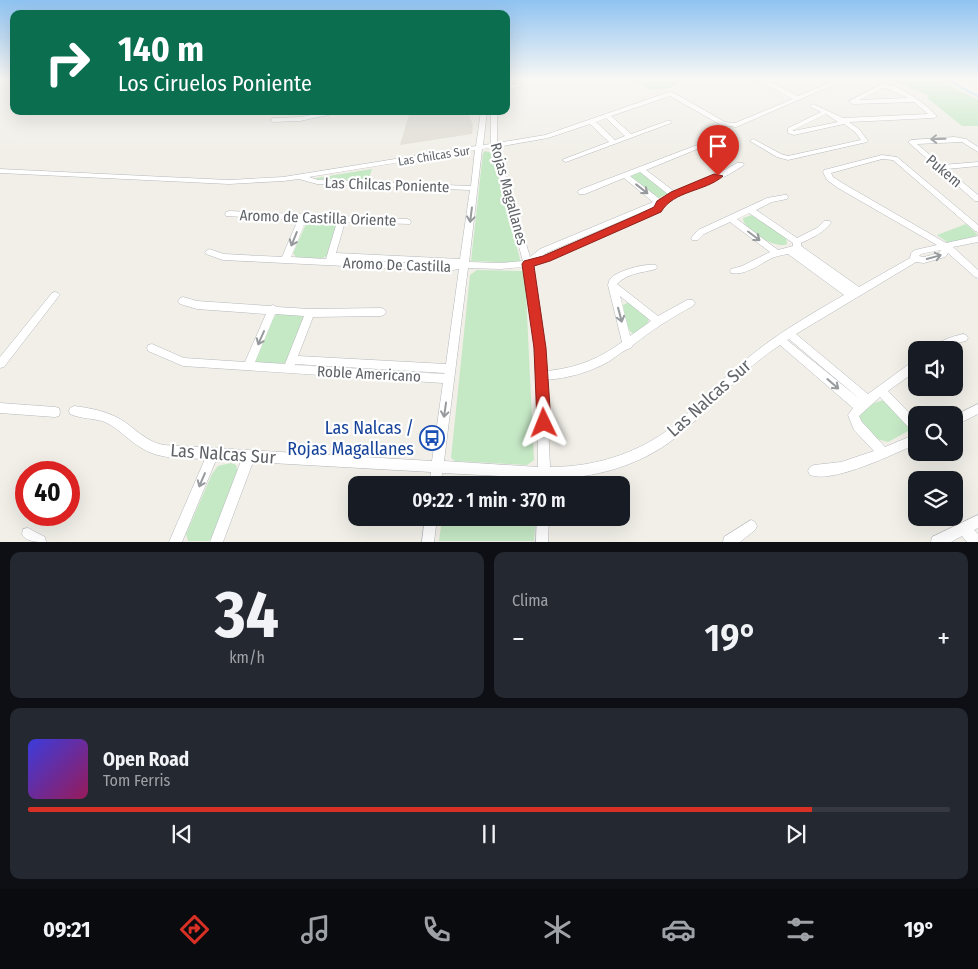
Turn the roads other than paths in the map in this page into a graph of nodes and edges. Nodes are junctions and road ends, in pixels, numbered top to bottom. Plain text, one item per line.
1 (639, 104) edge
2 (689, 104) edge
3 (785, 104) edge
4 (809, 104) edge
5 (921, 104) edge
6 (813, 106) joint
7 (826, 112) junction
8 (322, 115) edge
9 (484, 115) edge
10 (494, 115) edge
11 (607, 116) junction
12 (875, 118) junction
13 (272, 120) dead end
14 (843, 121) junction
15 (592, 122) junction
16 (669, 122) dead end
17 (861, 134) junction
18 (629, 136) junction
19 (753, 141) dead end
20 (613, 142) junction
21 (705, 144) dead end
22 (494, 146) junction
23 (480, 149) junction
24 (978, 150) edge
25 (566, 160) dead end
26 (978, 164) edge
27 (740, 165) dead end
28 (941, 167) junction
29 (640, 169) junction
30 (0, 171) edge
31 (624, 175) junction
32 (302, 177) junction
33 (474, 188) junction
34 (582, 192) dead end
35 (674, 194) junction
36 (784, 197) dead end
37 (977, 197) edge
38 (661, 204) junction
39 (751, 210) junction
40 (229, 214) dead end
41 (303, 218) junction
42 (342, 219) junction
43 (732, 219) junction
44 (407, 222) dead end
45 (827, 223) dead end
46 (978, 229) edge
47 (695, 238) dead end
48 (978, 239) edge
49 (794, 247) junction
50 (947, 247) junction
51 (209, 252) dead end
52 (777, 253) junction
53 (915, 259) joint
54 (330, 260) junction
55 (285, 261) junction
56 (528, 264) junction
57 (465, 265) junction
58 (653, 267) dead end
59 (734, 270) dead end
60 (978, 276) edge
61 (612, 284) junction
62 (855, 294) junction
63 (55, 295) dead end
64 (182, 300) dead end
65 (690, 304) dead end
66 (273, 310) junction
67 (381, 312) dead end
68 (310, 313) junction
69 (658, 321) junction
70 (790, 334) junction
71 (963, 338) dead end
72 (780, 339) junction
73 (950, 341) edge
74 (628, 345) junction
75 (152, 348) dead end
76 (0, 364) edge
77 (290, 365) junction
78 (248, 366) junction
79 (908, 371) edge
80 (450, 374) junction
81 (542, 376) junction
82 (881, 391) junction
83 (864, 404) junction
84 (0, 408) edge
85 (978, 409) edge
86 (56, 412) dead end
87 (74, 412) dead end
88 (963, 416) edge
89 (908, 418) edge
90 (908, 442) edge
91 (883, 453) junction
92 (213, 454) junction
93 (249, 456) junction
94 (438, 467) junction
95 (814, 471) dead end
96 (436, 476) edge
97 (518, 476) edge
98 (544, 476) edge
99 (556, 476) edge
100 (978, 521) edge
101 (430, 526) edge
102 (543, 526) edge
103 (751, 526) dead end
104 (965, 530) junction
105 (28, 534) dead end
106 (40, 542) edge
107 (175, 542) edge
108 (216, 542) edge
109 (428, 542) edge
110 (542, 542) edge
111 (729, 542) edge
112 (937, 542) edge
113 (976, 542) edge

1 - 11 street, Las Chilcas Sur
2 - 3 street, Las Chilcas Sur
4 - 6 street
5 - 12 street
6 - 7 street
7 - 14 street
7 - 14 street
8 - 13 street
9 - 23 street, Rojas Magallanes
10 - 22 street, Rojas Magallanes
11 - 15 street, Las Chilcas Sur
11 - 18 street
12 - 14 street
12 - 17 street
14 - 17 street
15 - 20 street
15 - 22 street, Las Chilcas Sur
16 - 18 street
17 - 19 street
18 - 20 street
20 - 25 street
21 - 29 street
22 - 23 street, Las Chilcas Sur
22 - 56 street, Rojas Magallanes
23 - 32 street, Las Chilcas Sur
23 - 33 street, Rojas Magallanes
24 -> 28 street, Pukem
26 - 28 street
27 - 35 street, Aromo De Castilla
28 - 37 street, Pukem
29 - 31 street
29 - 35 street
30 - 32 street, Las Chilcas Sur
31 - 34 street
31 -> 38 street
32 - 33 street, Las Chilcas Poniente
33 -> 57 street, Rojas Magallanes
35 - 38 street, Aromo De Castilla
36 - 39 street
38 - 56 street, Aromo De Castilla
39 - 43 street
39 - 49 street
40 - 41 street, Aromo de Castilla Oriente
41 - 42 street, Aromo de Castilla Oriente
41 -> 55 street
42 - 44 street, Aromo de Castilla Oriente
42 - 54 street, Aromo De Castilla
43 - 47 street
43 -> 52 street
45 - 49 street
46 - 50 street
48 - 50 street
49 - 52 street
49 - 62 street
50 - 53 street
50 - 60 street
51 - 55 street, Aromo De Castilla
52 - 59 street
53 - 62 street, Las Nalcas Sur
54 - 55 street, Aromo De Castilla
54 - 57 street, Aromo De Castilla
56 - 57 street, Aromo De Castilla
56 - 81 street, Rojas Magallanes
57 - 80 street, Rojas Magallanes
58 - 61 street
61 - 69 street
61 -> 74 street
62 - 70 street, Las Nalcas Sur
63 - 76 street
64 - 66 street
65 - 69 street
66 - 68 street
66 -> 78 street
67 - 68 street
68 - 77 street
69 - 74 street
70 - 72 street, Las Nalcas Sur
70 - 83 street
71 - 73 street
72 -> 83 street
72 - 99 street, Las Nalcas Sur
74 - 81 street
75 - 78 street, Roble Americano
77 - 78 street, Roble Americano
77 - 80 street, Roble Americano
79 - 82 street
80 -> 94 street, Rojas Magallanes
81 - 98 street, Rojas Magallanes
82 - 83 street
82 - 89 street
83 - 91 street
84 - 86 street
85 - 88 street
87 - 92 street, Las Nalcas Sur
90 - 91 street
91 - 95 street
92 - 93 street, Las Nalcas Sur
92 -> 107 street
93 - 94 street, Las Nalcas Sur
93 - 108 street
94 - 96 street, Rojas Magallanes
94 - 97 street, Las Nalcas Sur
100 - 104 street
101 - 109 street
102 - 110 street
103 - 111 street
104 - 112 street
104 - 113 street
105 - 106 street

